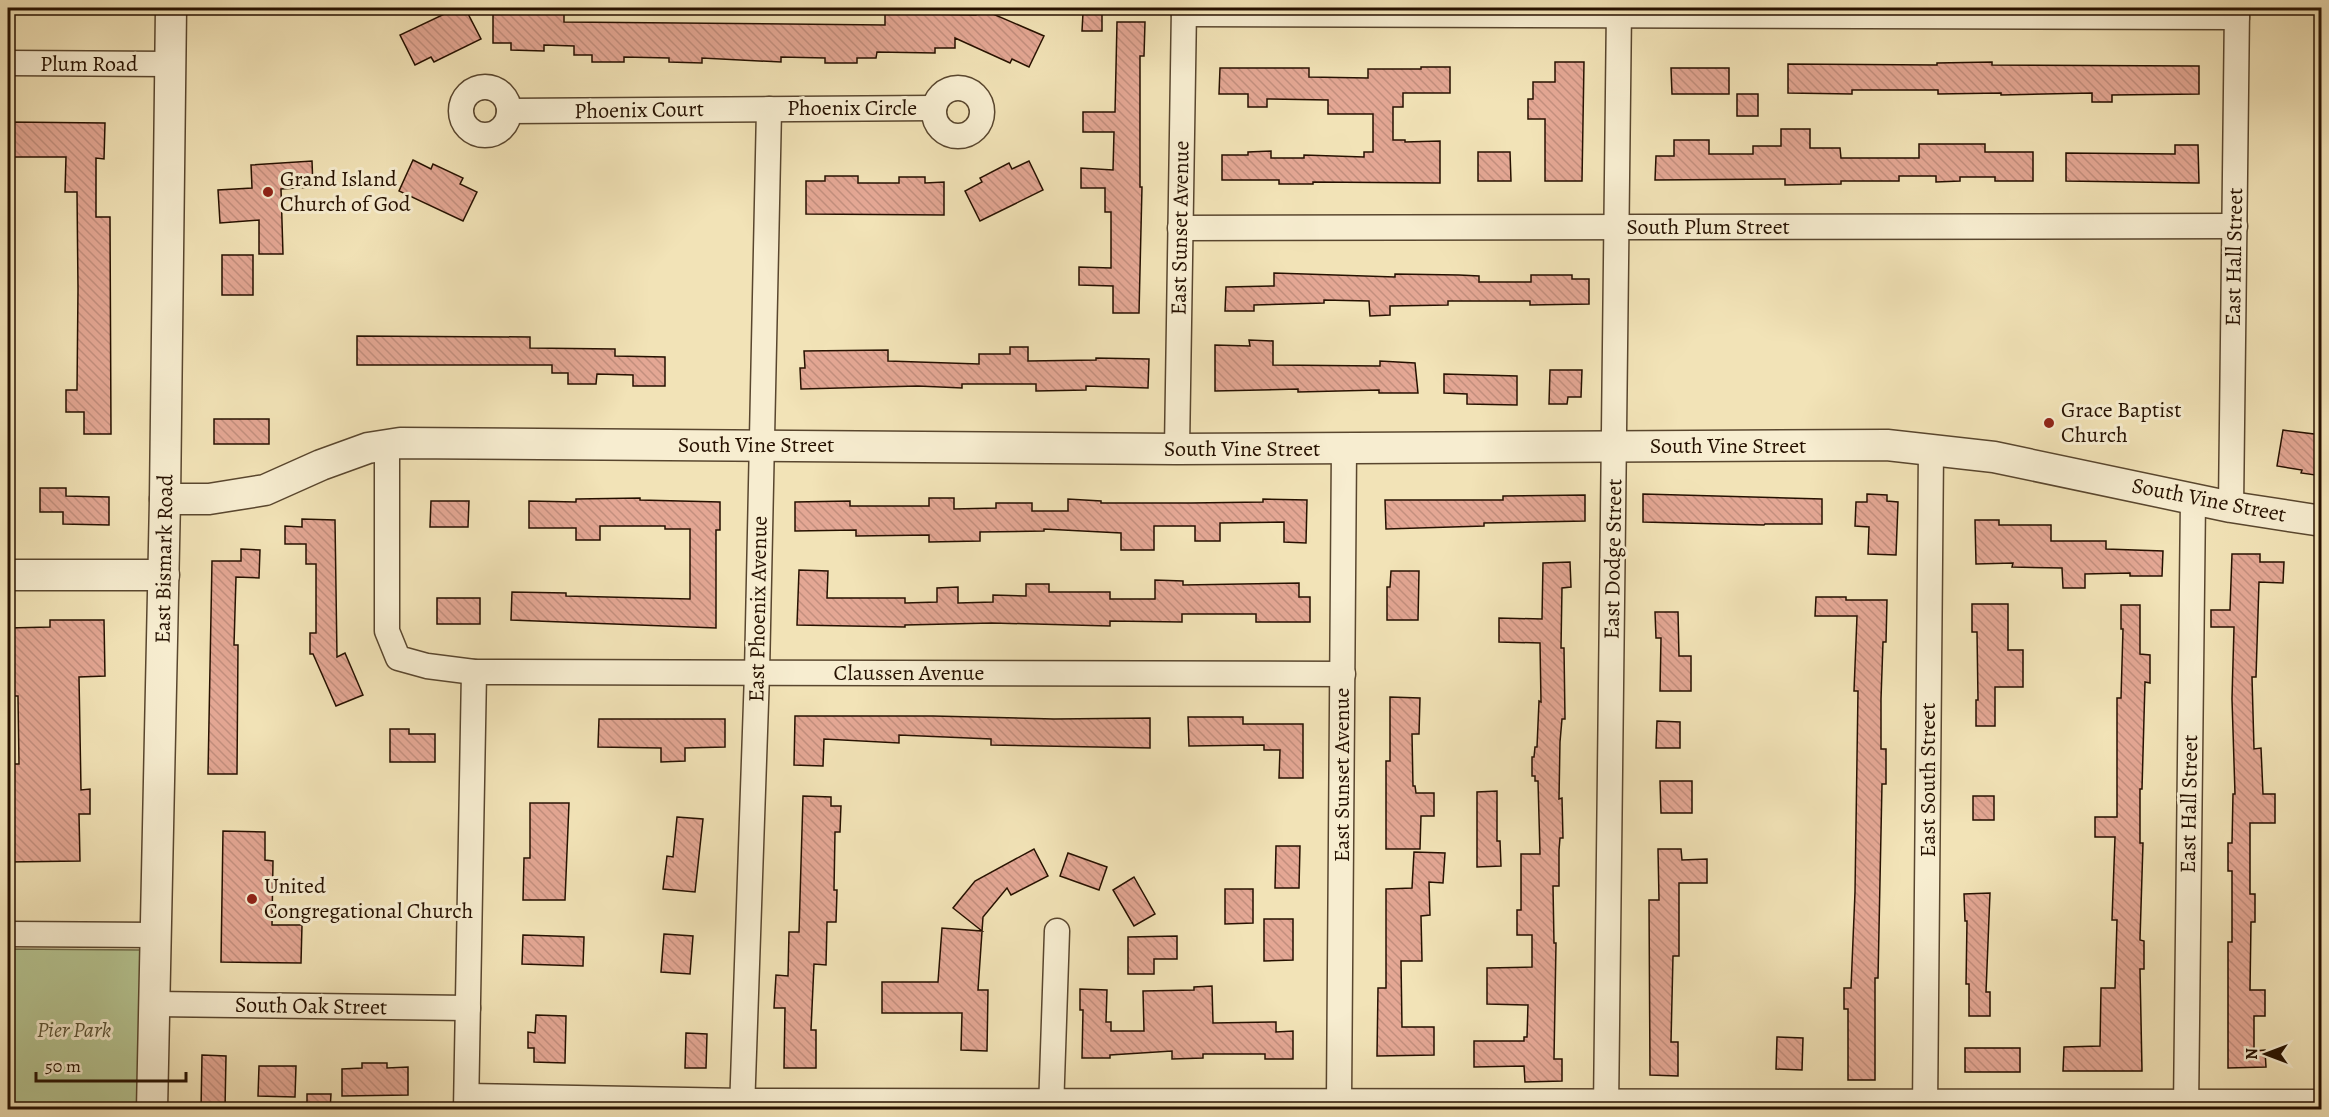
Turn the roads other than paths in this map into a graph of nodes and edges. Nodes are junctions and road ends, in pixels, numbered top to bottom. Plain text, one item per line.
1 (171, 8) edge
2 (1184, 11) edge
3 (1619, 11) edge
4 (2237, 12) edge
5 (8, 63) edge
6 (170, 64) junction
7 (934, 108) dead end
8 (769, 109) junction
9 (509, 111) dead end
10 (2235, 226) junction
11 (1617, 227) junction
12 (1180, 228) junction
13 (762, 445) junction
14 (387, 446) junction
15 (1615, 446) junction
16 (1344, 448) junction
17 (1177, 449) junction
18 (1931, 450) junction
19 (165, 499) junction
20 (2193, 499) junction
21 (2232, 507) junction
22 (2322, 521) edge
23 (8, 574) edge
24 (164, 575) junction
25 (474, 672) junction
26 (757, 673) junction
27 (1343, 674) junction
28 (1057, 931) dead end
29 (8, 934) edge
30 (156, 935) junction
31 (154, 1004) junction
32 (468, 1008) junction
33 (1340, 1101) junction
34 (2322, 1102) edge
35 (467, 1103) edge
36 (742, 1105) edge
37 (1051, 1105) edge
38 (1606, 1106) edge
39 (1925, 1106) edge
40 (2186, 1106) edge
41 (152, 1110) edge

1 - 6 street, East Bismark Road
2 - 3 street
2 - 12 street, East Sunset Avenue
3 - 4 street
3 - 11 street, East Dodge Street
4 - 10 street, East Hall Street
5 - 6 street, Plum Road
6 - 19 street, East Bismark Road
7 - 8 street, Phoenix Circle
8 - 9 street, Phoenix Court
8 - 13 street, East Phoenix Avenue
10 - 11 street, South Plum Street
10 - 21 street, East Hall Street
11 - 12 street, South Plum Street
11 - 15 street, East Dodge Street
12 - 17 street, East Sunset Avenue
13 - 14 street, South Vine Street
13 - 17 street, South Vine Street
13 - 26 street, East Phoenix Avenue
14 - 19 street, South Vine Street
14 - 25 street, Claussen Avenue
15 - 16 street, South Vine Street
15 - 18 street, South Vine Street
15 - 38 street, East Dodge Street
16 - 17 street, South Vine Street
16 - 27 street, East Sunset Avenue
18 - 20 street, South Vine Street
18 - 39 street, East South Street
19 - 24 street, East Bismark Road
20 - 21 street, South Vine Street
20 - 40 street, East Hall Street
21 - 22 street, South Vine Street
23 - 24 street
24 - 30 street, East Bismark Road
25 - 26 street, Claussen Avenue
25 - 32 street
26 - 27 street, Claussen Avenue
26 - 36 street, East Phoenix Avenue
27 - 33 street, East Sunset Avenue
28 - 37 street
29 - 30 street
30 - 31 street, East Bismark Road
31 - 32 street, South Oak Street
31 - 41 street, East Bismark Road
32 - 35 street
33 - 37 street
33 - 38 street
34 - 40 street
35 - 36 street
36 - 37 street
38 - 39 street
39 - 40 street

